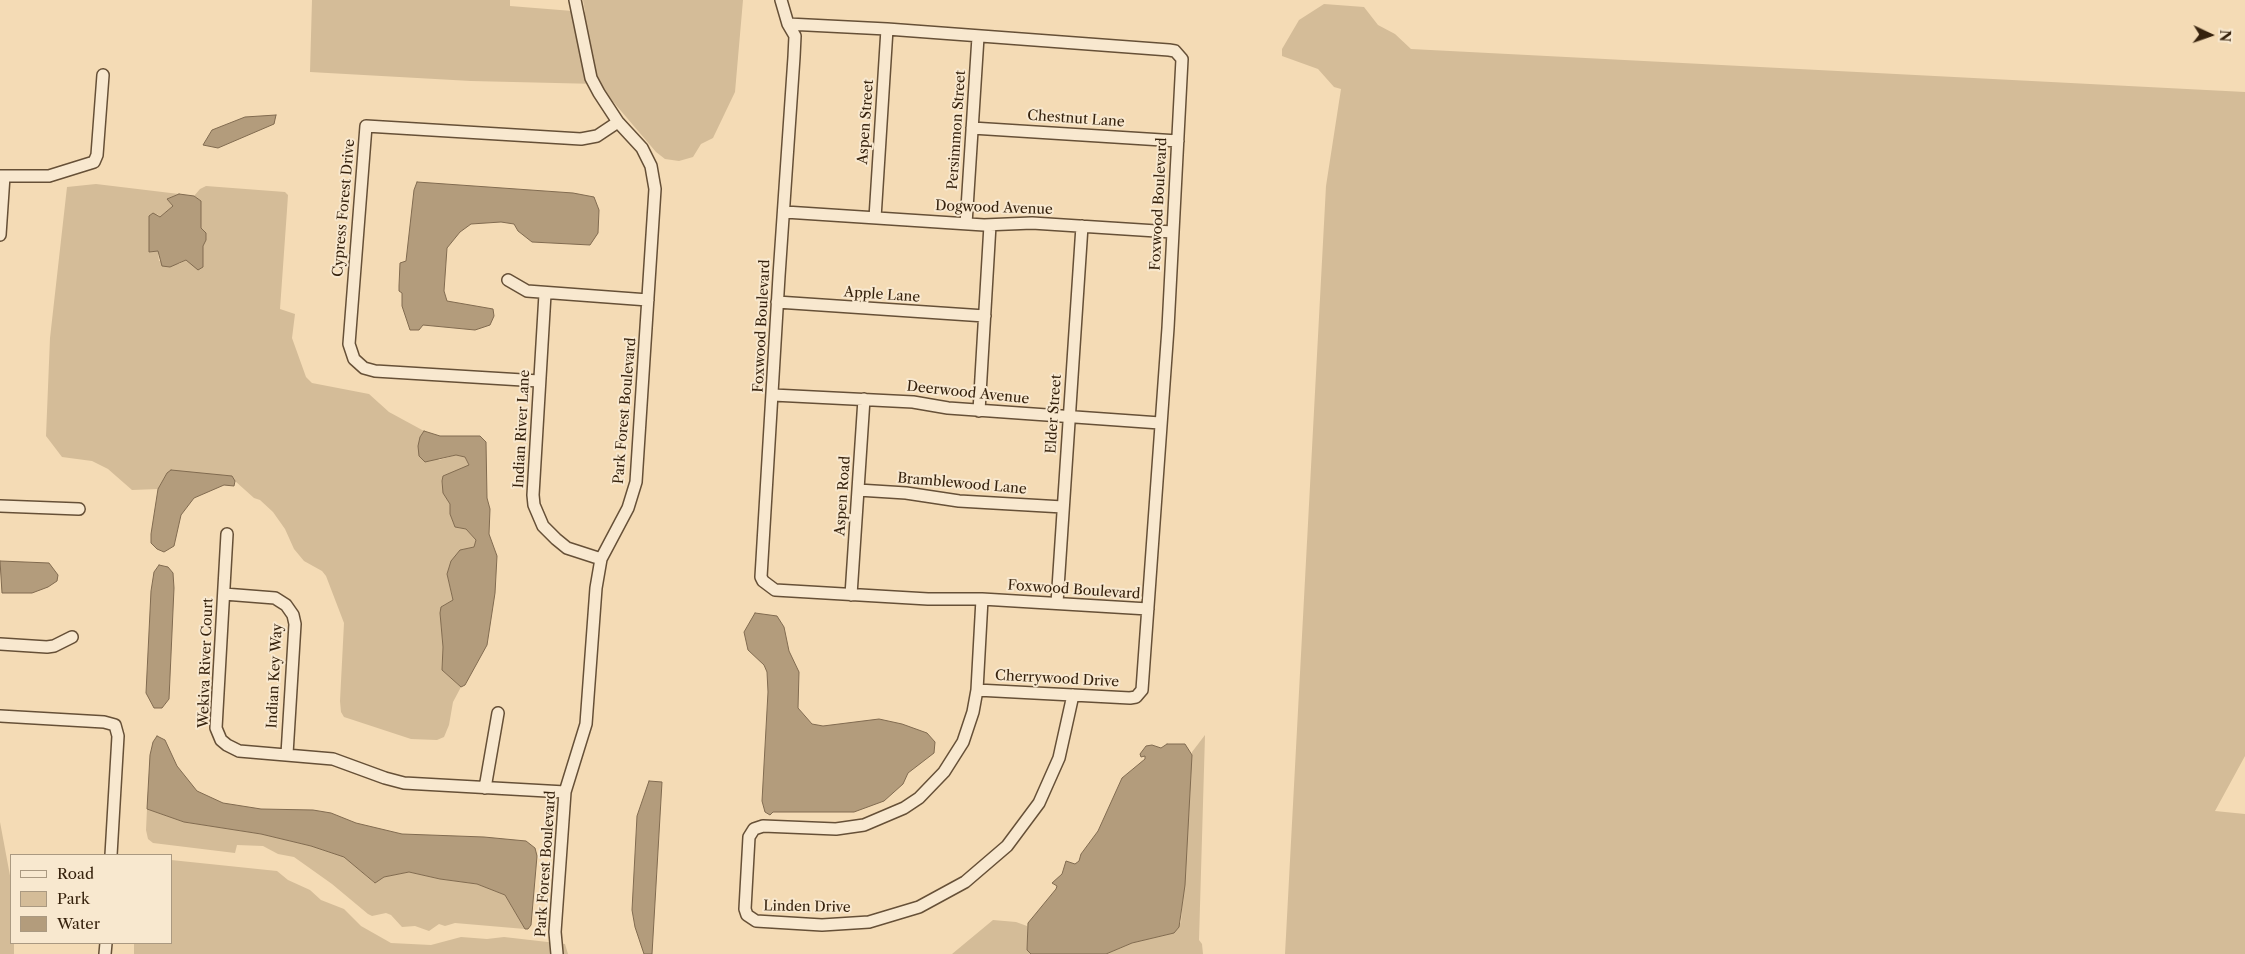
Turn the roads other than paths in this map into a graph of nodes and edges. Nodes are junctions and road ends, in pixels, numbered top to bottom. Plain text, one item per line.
1 (575, 0) edge
2 (781, 0) edge
3 (788, 24) junction
4 (887, 29) junction
5 (978, 37) junction
6 (103, 75) dead end
7 (618, 122) junction
8 (972, 128) junction
9 (1178, 141) junction
10 (2, 176) edge
11 (785, 212) junction
12 (876, 218) junction
13 (966, 224) junction
14 (990, 225) junction
15 (1082, 226) junction
16 (1172, 232) junction
17 (0, 235) edge
18 (508, 280) dead end
19 (545, 294) junction
20 (648, 300) junction
21 (778, 302) junction
22 (985, 316) junction
23 (539, 381) junction
24 (773, 394) junction
25 (864, 399) junction
26 (979, 411) junction
27 (1069, 417) junction
28 (1160, 423) junction
29 (858, 490) junction
30 (0, 506) edge
31 (1063, 507) junction
32 (79, 508) dead end
33 (227, 534) dead end
34 (601, 559) junction
35 (224, 594) junction
36 (851, 595) junction
37 (982, 599) junction
38 (1057, 603) junction
39 (1148, 609) junction
40 (72, 637) dead end
41 (0, 644) edge
42 (977, 690) junction
43 (1073, 695) junction
44 (498, 713) dead end
45 (0, 716) edge
46 (287, 754) junction
47 (485, 788) junction
48 (564, 792) junction
49 (111, 854) edge
50 (557, 954) edge

1 - 7 street, Park Forest Boulevard
2 - 3 street, Foxwood Boulevard
3 - 4 street, Foxwood Boulevard
3 - 11 street, Foxwood Boulevard
4 - 5 street, Foxwood Boulevard
4 - 12 street, Aspen Street
5 - 8 street, Persimmon Street
5 - 9 street, Foxwood Boulevard
6 - 10 street
7 - 20 street, Park Forest Boulevard
7 - 23 street, Cypress Forest Drive
8 - 9 street, Chestnut Lane
8 - 13 street, Persimmon Street
9 - 16 street, Foxwood Boulevard
10 - 17 street
11 - 12 street, Dogwood Avenue
11 - 21 street, Foxwood Boulevard
12 - 13 street, Dogwood Avenue
13 - 14 street, Dogwood Avenue
14 - 15 street, Dogwood Avenue
14 - 22 street
15 - 16 street, Dogwood Avenue
15 - 27 street, Elder Street
16 - 28 street, Foxwood Boulevard
18 - 19 street
19 - 20 street
19 - 23 street, Indian River Lane
20 - 34 street, Park Forest Boulevard
21 - 22 street, Apple Lane
21 - 24 street, Foxwood Boulevard
22 - 26 street
23 - 34 street, Indian River Lane
24 - 25 street, Deerwood Avenue
24 - 36 street, Foxwood Boulevard
25 - 26 street, Deerwood Avenue
25 - 29 street, Aspen Road
26 - 27 street, Deerwood Avenue
27 - 28 street, Deerwood Avenue
27 - 31 street, Elder Street
28 - 39 street, Foxwood Boulevard
29 - 31 street, Bramblewood Lane
29 - 36 street, Aspen Road
30 - 32 street
31 - 38 street, Elder Street
33 - 35 street, Wekiva River Court
34 - 48 street, Park Forest Boulevard
35 - 46 street, Indian Key Way
35 - 46 street, Wekiva River Court
36 - 37 street, Foxwood Boulevard
37 - 38 street, Foxwood Boulevard
37 - 42 street, Linden Drive
38 - 39 street, Foxwood Boulevard
39 - 43 street, Cherrywood Drive
40 - 41 street
42 - 43 street, Cherrywood Drive
42 - 43 street, Linden Drive
44 - 47 street
45 - 49 street
46 - 47 street, Wekiva River Court
47 - 48 street, Wekiva River Court
48 - 50 street, Park Forest Boulevard

